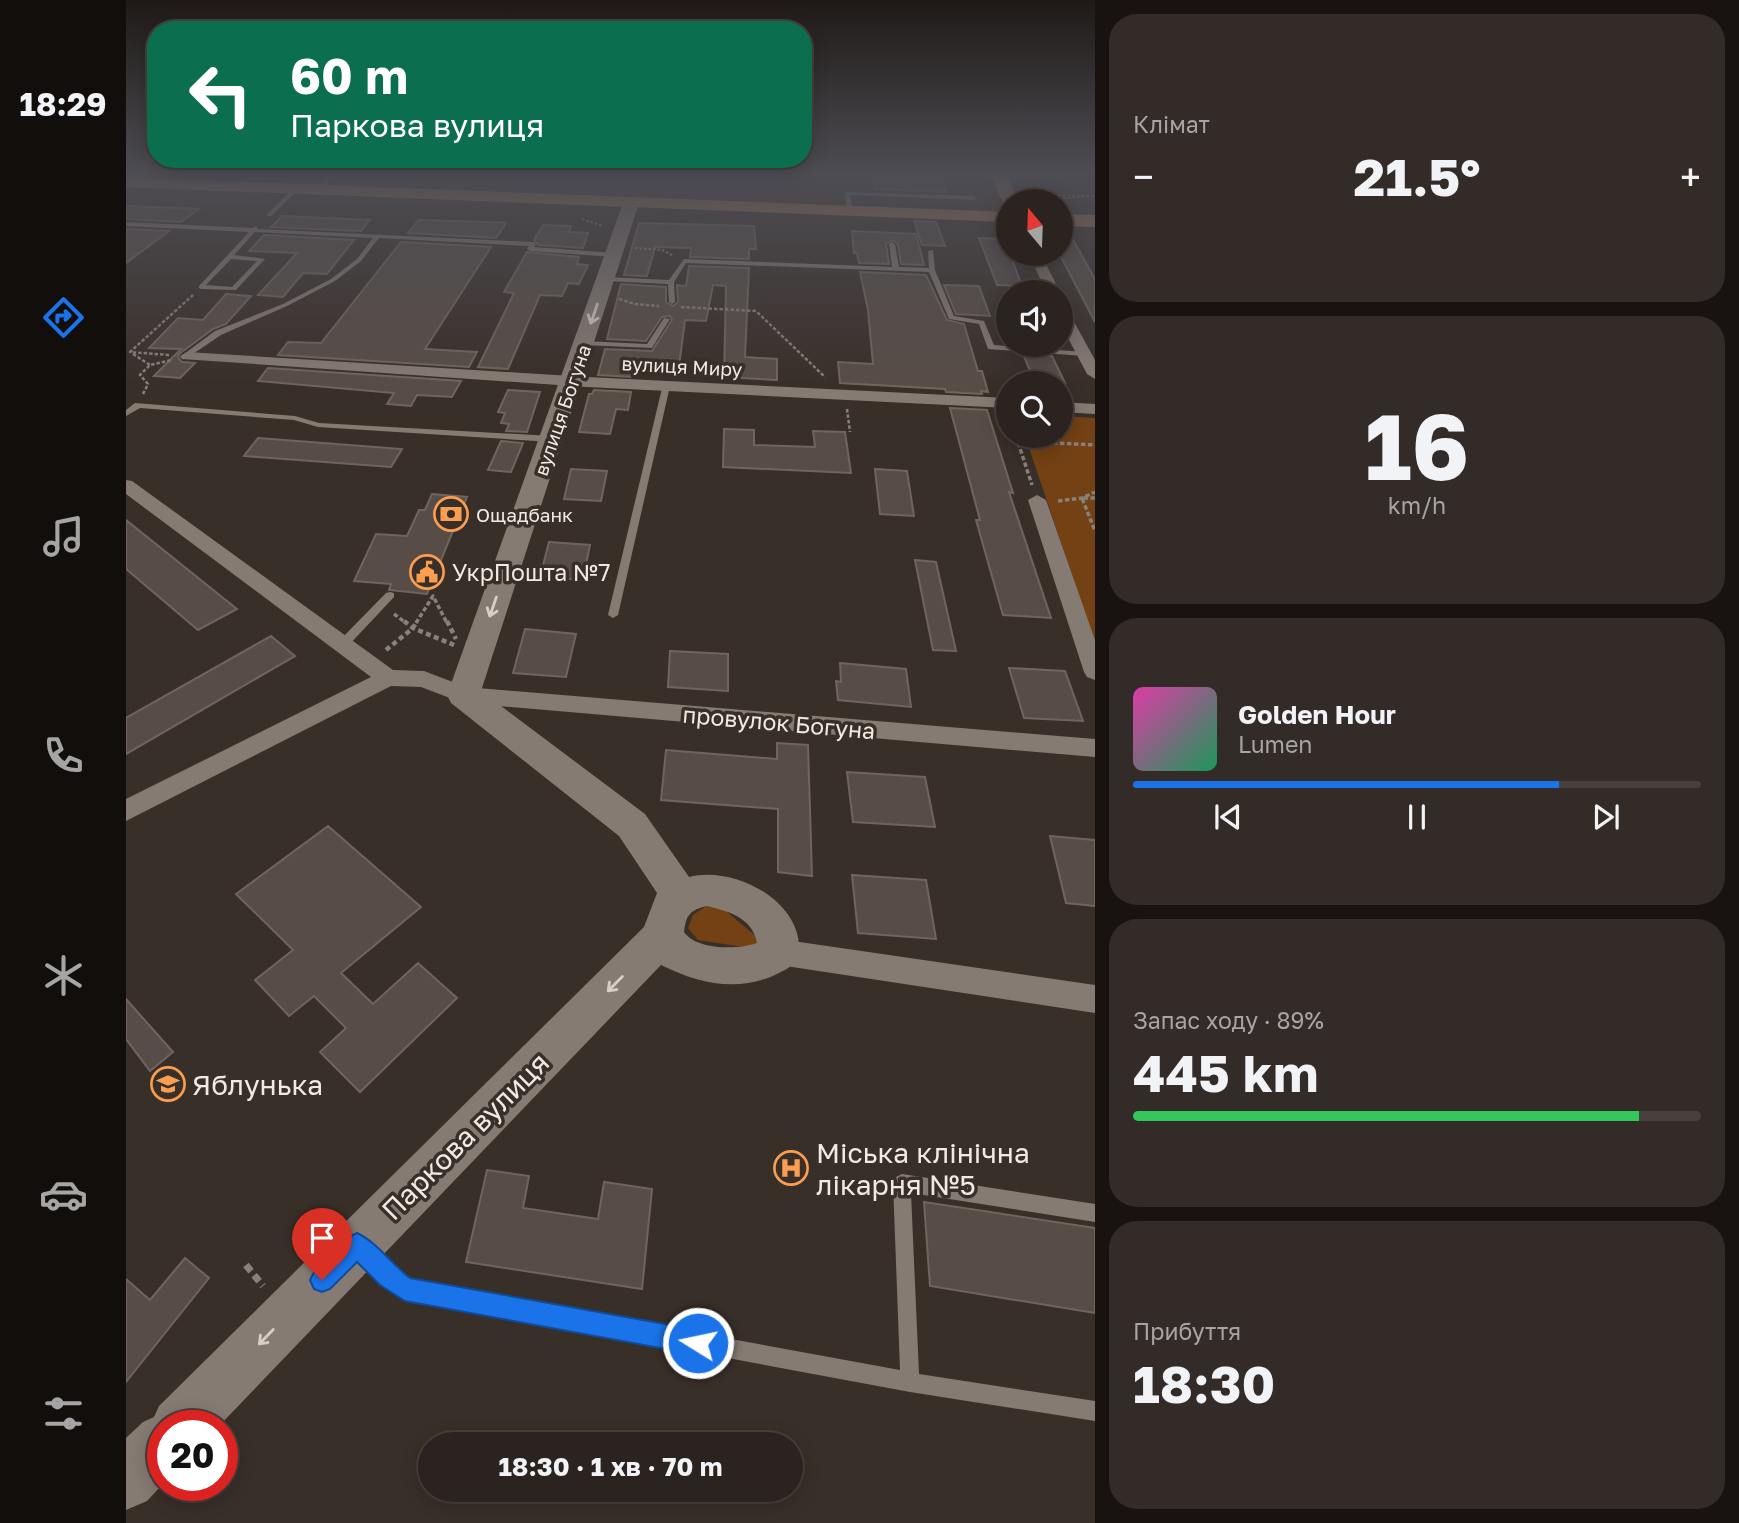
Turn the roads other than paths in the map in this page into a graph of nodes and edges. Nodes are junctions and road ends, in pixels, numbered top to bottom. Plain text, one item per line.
1 (242, 243) edge
2 (372, 243) edge
3 (512, 243) edge
4 (621, 243) edge
5 (892, 244) dead end
6 (620, 247) junction
7 (931, 251) dead end
8 (229, 257) junction
9 (896, 269) junction
10 (932, 270) junction
11 (671, 282) junction
12 (609, 288) junction
13 (672, 304) road end
14 (666, 319) dead end
15 (1073, 333) edge
16 (584, 343) junction
17 (1084, 354) junction
18 (187, 356) joint
19 (1095, 374) edge
20 (572, 381) junction
21 (666, 386) junction
22 (996, 402) edge
23 (1073, 408) edge
24 (1095, 409) edge
25 (126, 414) edge
26 (552, 439) junction
27 (126, 485) edge
28 (1046, 501) road end
29 (390, 595) dead end
30 (614, 615) dead end
31 (343, 645) junction
32 (379, 671) junction
33 (1095, 671) edge
34 (463, 695) junction
35 (1095, 748) edge
36 (126, 811) edge
37 (672, 915) junction
38 (779, 952) junction
39 (1095, 999) edge
40 (1095, 1213) edge
41 (357, 1245) junction
42 (910, 1382) junction
43 (195, 1410) edge
44 (1095, 1411) edge
45 (147, 1458) edge
46 (126, 1480) edge

1 - 8 lane
2 - 18 lane
3 - 6 lane
4 - 6 main road, вулиця Богуна
5 - 9 lane
6 - 12 main road, вулиця Богуна
7 - 10 lane
8 - 8 lane
9 - 10 lane
9 - 11 lane
10 - 17 lane
11 - 12 lane
11 - 13 lane
12 -> 16 main road, вулиця Богуна
14 - 16 lane
15 - 17 street
16 - 20 main road, вулиця Богуна
17 - 19 street
18 - 20 street, вулиця Миру
20 - 21 street, вулиця Миру
20 - 26 main road, вулиця Богуна
21 - 22 street, вулиця Миру
21 - 30 lane
23 - 24 street
25 - 26 lane
26 -> 34 main road, вулиця Богуна
27 - 31 street
28 - 33 street
29 - 31 lane
31 - 32 street
32 - 34 street, провулок Богуна
32 - 36 street
34 - 35 street, провулок Богуна
34 - 37 main road
37 - 38 main road
37 - 38 main road
37 -> 41 main road, Паркова вулиця
38 - 39 street
40 - 42 lane
41 - 42 lane
41 -> 43 main road, Паркова вулиця
42 - 44 lane
45 - 46 main road

